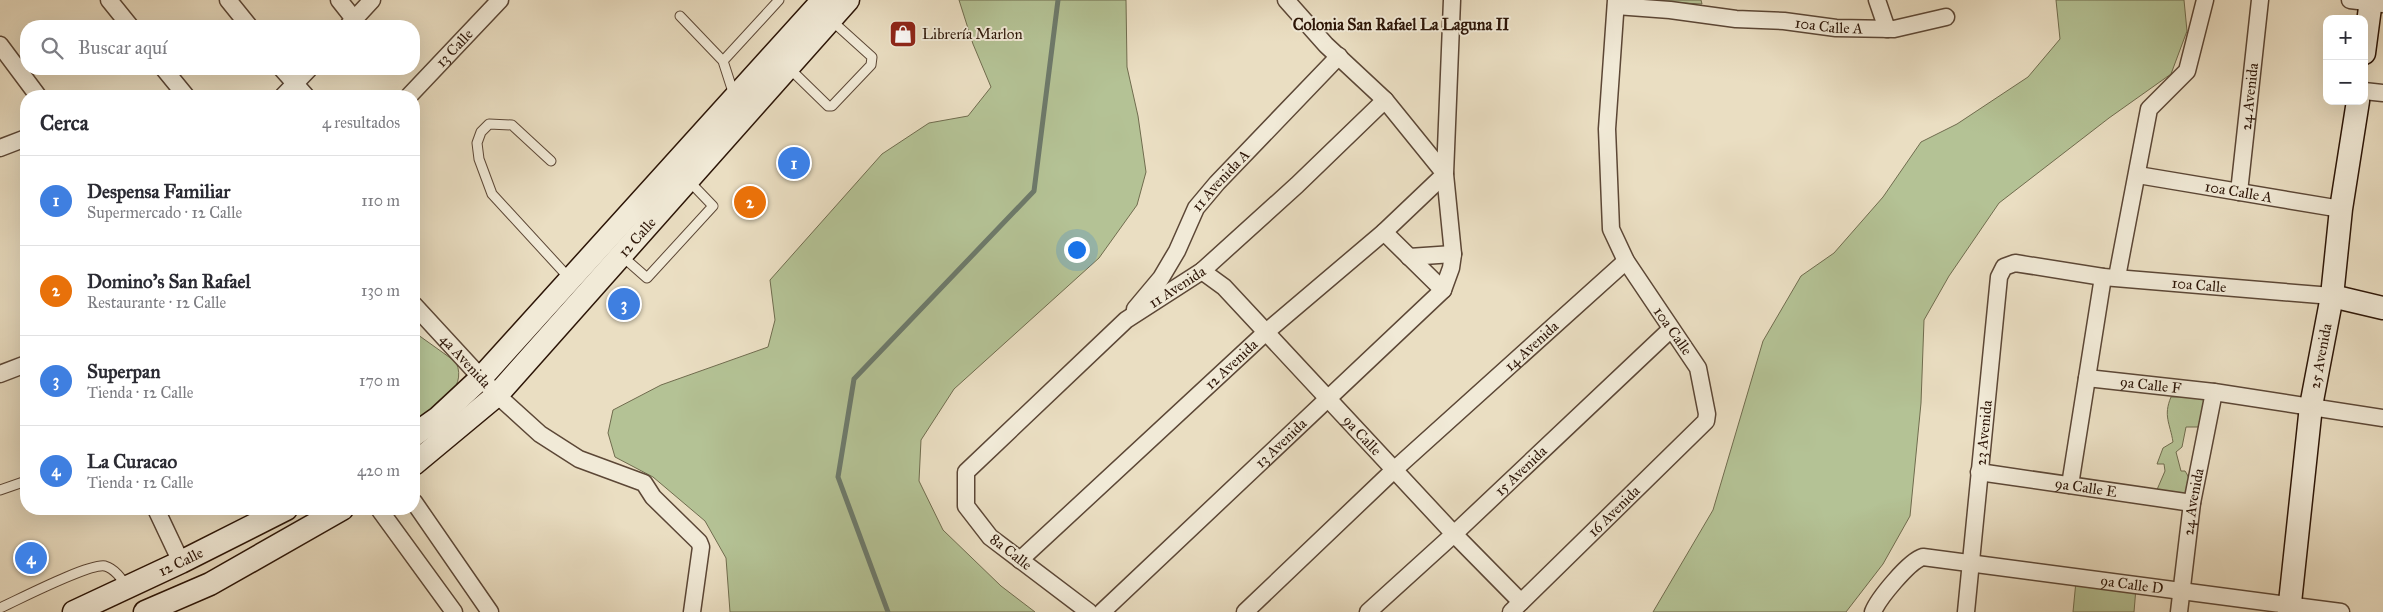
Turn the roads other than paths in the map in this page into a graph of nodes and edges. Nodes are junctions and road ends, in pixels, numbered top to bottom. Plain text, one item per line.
1 (110, 0) edge
2 (228, 0) edge
3 (339, 0) edge
4 (372, 0) edge
5 (500, 0) edge
6 (779, 0) edge
7 (848, 0) edge
8 (1286, 0) edge
9 (1452, 0) edge
10 (1877, 0) edge
11 (2205, 0) edge
12 (2260, 0) edge
13 (2369, 2) edge
14 (1616, 3) edge
15 (1711, 8) edge
16 (827, 10) edge
17 (2368, 15) edge
18 (680, 16) dead end
19 (1946, 17) dead end
20 (125, 20) edge
21 (244, 20) edge
22 (349, 20) edge
23 (354, 20) edge
24 (1887, 29) junction
25 (0, 45) edge
26 (1339, 56) junction
27 (722, 61) junction
28 (789, 68) junction
29 (20, 72) edge
30 (22, 75) edge
31 (169, 75) edge
32 (284, 75) edge
33 (303, 75) edge
34 (34, 90) edge
35 (181, 90) edge
36 (289, 90) edge
37 (415, 90) edge
38 (2368, 91) edge
39 (2383, 93) edge
40 (735, 97) junction
41 (1385, 100) junction
42 (2357, 105) edge
43 (20, 140) edge
44 (0, 148) edge
45 (551, 161) dead end
46 (1445, 174) junction
47 (2138, 175) junction
48 (688, 180) junction
49 (2239, 192) junction
50 (2341, 209) junction
51 (1384, 232) junction
52 (622, 256) junction
53 (1409, 257) junction
54 (1452, 261) junction
55 (1626, 261) junction
56 (2015, 263) joint
57 (1202, 271) junction
58 (2110, 277) junction
59 (571, 280) junction
60 (1443, 290) junction
61 (2332, 296) junction
62 (2383, 308) edge
63 (420, 312) edge
64 (1126, 320) junction
65 (1671, 329) junction
66 (1265, 333) junction
67 (20, 366) edge
68 (0, 374) edge
69 (481, 378) junction
70 (2087, 378) junction
71 (2214, 392) junction
72 (497, 395) junction
73 (1328, 400) junction
74 (1707, 405) joint
75 (2311, 406) junction
76 (2383, 418) edge
77 (420, 431) edge
78 (420, 459) edge
79 (1395, 469) junction
80 (966, 472) joint
81 (1979, 472) junction
82 (20, 483) edge
83 (2070, 485) junction
84 (0, 490) edge
85 (2192, 503) junction
86 (420, 511) edge
87 (159, 515) edge
88 (274, 515) edge
89 (331, 515) edge
90 (383, 515) edge
91 (1454, 534) junction
92 (1020, 560) junction
93 (181, 562) junction
94 (1973, 563) junction
95 (127, 587) junction
96 (2182, 590) junction
97 (1516, 607) edge
98 (0, 608) edge
99 (2290, 608) edge
100 (74, 612) edge
101 (145, 612) edge
102 (454, 612) edge
103 (490, 612) edge
104 (692, 612) edge
105 (1089, 612) edge
106 (1102, 612) edge
107 (1245, 612) edge
108 (1368, 612) edge
109 (1872, 612) edge
110 (1966, 612) edge
111 (2179, 612) edge
112 (2341, 612) edge

1 - 20 street
2 - 21 street
3 - 22 street
4 - 23 street
5 - 37 street, 13 Calle
6 - 27 lane
7 - 16 main road, 12 Calle
8 - 26 street
9 - 46 street, 13 Avenida
10 - 24 street
11 - 47 street
12 - 49 street, 24 Avenida
13 - 17 main road
14 - 15 street, 10a Calle A
14 - 55 street
15 - 24 street, 10a Calle A
16 - 28 main road, 12 Calle
16 - 28 lane
16 - 40 main road, 12 Calle
18 - 27 lane
19 - 24 street, 10a Calle A
25 - 29 street
26 - 41 street
26 - 64 street, 11 Avenida A
27 - 40 lane
28 - 48 main road, 12 Calle
30 - 34 street
31 - 35 street
32 - 36 street
33 - 36 street
38 - 39 street
40 - 59 main road, 12 Calle
41 - 46 street
41 - 57 street, 11 Avenida
42 - 50 main road, 25 Avenida
43 - 44 street
45 - 59 lane
46 - 51 street, 12 Avenida
46 - 54 street, 13 Avenida
47 - 49 street, 10a Calle A
47 - 58 street
48 - 52 main road, 12 Calle
48 - 52 lane
49 - 50 street, 10a Calle A
50 - 61 main road, 25 Avenida
51 - 53 street
51 - 66 street, 12 Avenida
52 - 72 main road, 12 Calle
53 - 54 street
53 - 60 street
54 - 60 street, 13 Avenida
55 - 65 street, 10a Calle
55 - 79 street, 14 Avenida
56 - 58 street, 10a Calle
56 - 81 street, 23 Avenida
57 - 64 street, 11 Avenida
57 - 66 street, 9a Calle
58 - 61 street, 10a Calle
58 - 70 street
59 - 69 main road, 12 Calle
60 - 73 street, 13 Avenida
61 - 62 main road, 10a Calle
61 - 75 main road, 25 Avenida
63 - 69 street, 4a Avenida
64 - 80 street, 11 Avenida
65 - 74 street, 10a Calle
65 - 91 street, 15 Avenida
66 - 73 street, 9a Calle
66 - 92 street, 12 Avenida
67 - 68 street
69 - 72 street, 4a Avenida
69 - 77 main road, 12 Calle
70 - 71 street, 9a Calle F
70 - 83 street
71 - 75 street, 9a Calle F
71 - 85 street, 24 Avenida
72 - 78 main road, 12 Calle
72 - 104 street, 4a Avenida
73 - 79 street, 9a Calle
73 - 106 street, 13 Avenida
74 - 97 street, 16 Avenida
75 - 76 street
75 - 99 main road, 25 Avenida
79 - 91 street, 9a Calle
79 - 107 street, 14 Avenida
80 - 92 street, 8a Calle
81 - 83 street, 9a Calle E
81 - 94 street, 23 Avenida
82 - 84 lane
83 - 85 street, 9a Calle E
85 - 96 street, 24 Avenida
86 - 103 street
87 - 93 street
88 - 93 main road, 12 Calle
89 - 101 main road, 12 Calle
90 - 102 street
91 - 97 street, 9a Calle
91 - 108 street, 15 Avenida
92 - 105 street, 8a Calle
93 - 95 main road, 12 Calle
94 - 96 street, 9a Calle D
94 - 109 street, 9a Calle D
94 - 110 street, 23 Avenida
95 - 98 lane
95 - 100 main road, 12 Calle
96 - 99 street, 9a Calle D
96 - 111 street, 24 Avenida
99 - 112 street, 9a Calle D

